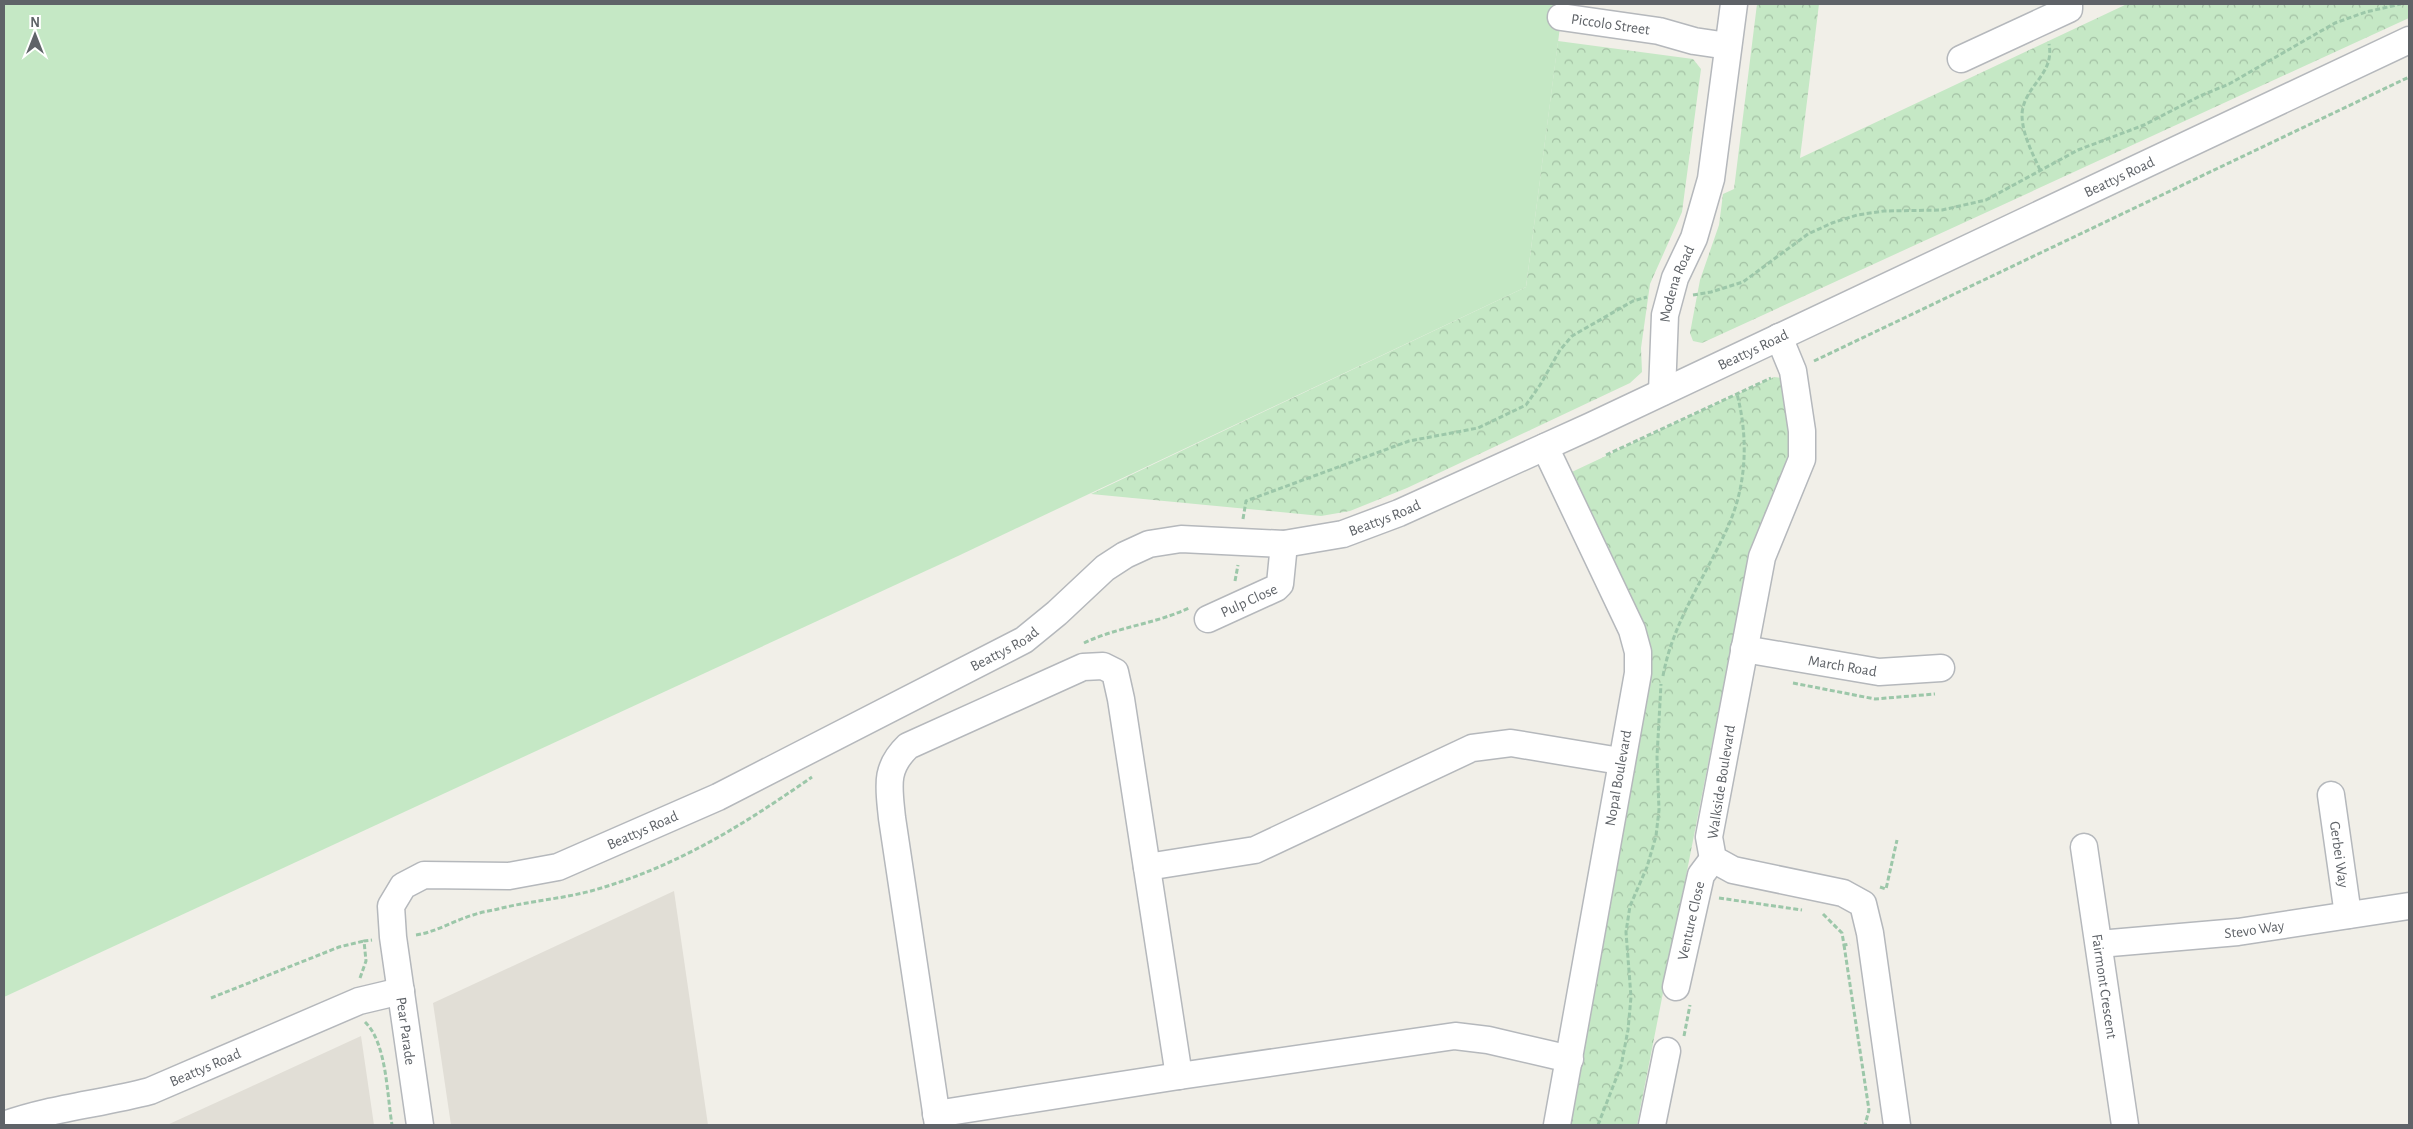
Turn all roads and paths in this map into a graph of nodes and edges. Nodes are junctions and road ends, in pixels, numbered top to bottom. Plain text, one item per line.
1 (1734, 4) edge
2 (2401, 4) edge
3 (2073, 6) edge
4 (1561, 17) dead end
5 (2040, 23) junction
6 (1729, 40) junction
7 (2409, 40) edge
8 (1961, 59) dead end
9 (2409, 77) edge
10 (2040, 170) junction
11 (1675, 295) junction
12 (1779, 337) junction
13 (1793, 371) junction
14 (1686, 380) junction
15 (1662, 392) junction
16 (1738, 394) junction
17 (1545, 447) junction
18 (1606, 455) dead end
19 (1241, 543) junction
20 (1284, 544) junction
21 (1234, 587) dead end
22 (1200, 613) joint
23 (1078, 645) dead end
24 (1744, 649) junction
25 (1941, 668) dead end
26 (1620, 761) junction
27 (815, 775) dead end
28 (2332, 795) dead end
29 (1897, 840) dead end
30 (2084, 847) dead end
31 (1713, 859) junction
32 (1147, 867) junction
33 (1877, 886) dead end
34 (1886, 889) junction
35 (1719, 898) dead end
36 (1886, 898) dead end
37 (2409, 906) edge
38 (1804, 910) dead end
39 (1813, 912) dead end
40 (2348, 915) junction
41 (393, 938) junction
42 (364, 941) junction
43 (1871, 942) junction
44 (2099, 944) junction
45 (1844, 945) junction
46 (1676, 988) joint
47 (401, 991) junction
48 (211, 998) dead end
49 (359, 1001) junction
50 (1667, 1051) joint
51 (1570, 1059) junction
52 (1179, 1076) junction
53 (937, 1120) edge
54 (4, 1125) edge
55 (392, 1125) edge
56 (420, 1125) edge
57 (1557, 1125) edge
58 (1598, 1125) edge
59 (1652, 1125) edge
60 (1865, 1125) edge
61 (1897, 1125) edge
62 (2125, 1125) edge

1 - 6 street, Modena Road
2 - 10 path
3 - 5 street
4 - 6 street, Piccolo Street
5 - 8 street
5 - 10 path
6 - 11 street, Modena Road
7 - 12 street, Beattys Road
9 - 13 path
10 - 11 path
11 - 14 street, Modena Road
11 - 15 street, Modena Road
11 - 19 path
12 - 13 street, Walkside Boulevard
12 - 14 street, Beattys Road
13 - 16 path
13 - 24 street, Walkside Boulevard
14 - 15 street, Beattys Road
15 - 17 street, Beattys Road
16 - 18 path
16 - 58 path
17 - 20 street, Beattys Road
17 - 26 street, Nopal Boulevard
19 - 20 street, Beattys Road
19 - 21 path
19 - 41 street, Beattys Road
20 - 22 street, Pulp Close
22 - 23 path
24 - 25 street, March Road
24 - 31 street, Walkside Boulevard
26 - 32 street
26 - 51 street, Nopal Boulevard
27 - 41 path
28 - 40 street, Gerbei Way
29 - 34 path
30 - 44 street, Fairmont Crescent
31 - 43 street, Walkside Boulevard
31 - 46 street, Venture Close
32 - 52 street
32 - 53 street
33 - 34 path
34 - 36 path
35 - 38 path
37 - 40 street, Stevo Way
39 - 45 path
40 - 44 street, Stevo Way
41 - 42 path
41 - 47 street, Pear Parade
42 - 48 path
42 - 49 path
43 - 45 path
43 - 61 street, Walkside Boulevard
44 - 62 street, Fairmont Crescent
45 - 60 path
46 - 50 path
47 - 49 street, Beattys Road
47 - 56 street, Pear Parade
49 - 54 street, Beattys Road
49 - 55 path
50 - 59 street
51 - 52 street
51 - 57 street, Nopal Boulevard
52 - 53 street

